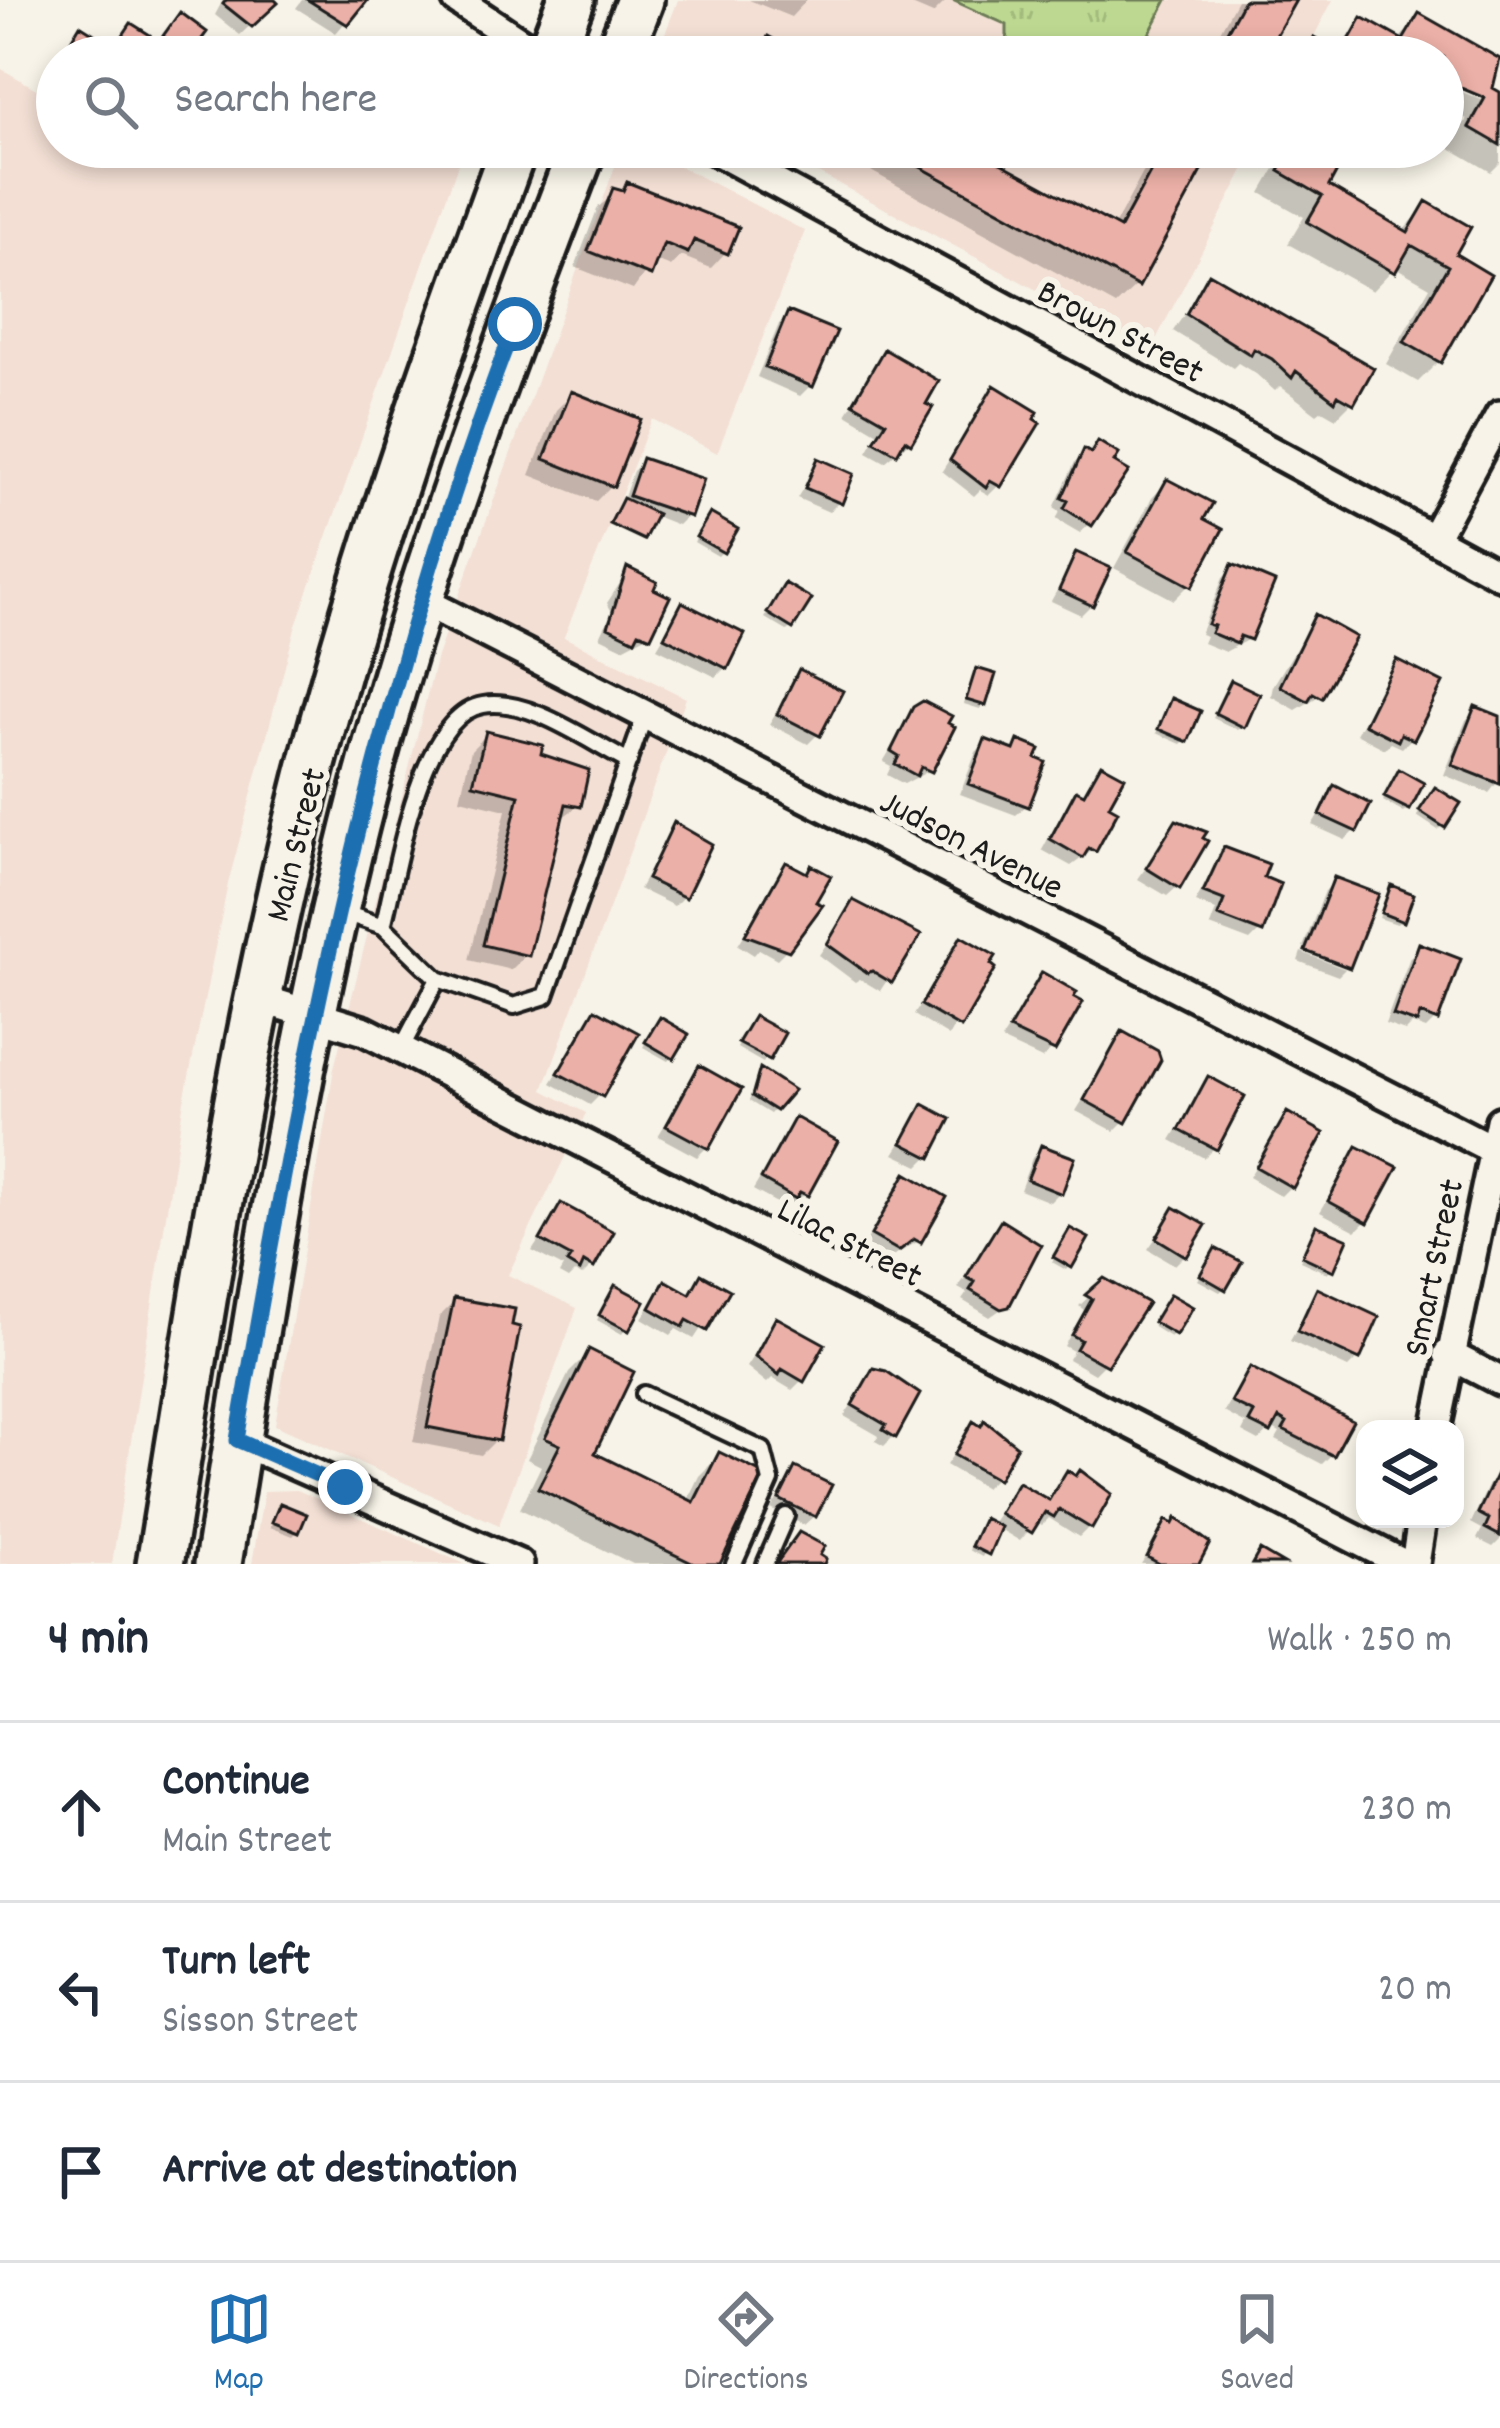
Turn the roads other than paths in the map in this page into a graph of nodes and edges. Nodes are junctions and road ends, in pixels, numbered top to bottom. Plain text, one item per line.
1 (457, 0) edge
2 (571, 0) edge
3 (640, 0) edge
4 (513, 36) edge
5 (555, 36) edge
6 (626, 36) edge
7 (507, 168) edge
8 (575, 168) edge
9 (748, 168) edge
10 (1500, 415) edge
11 (1433, 538) junction
12 (1500, 575) edge
13 (419, 599) junction
14 (645, 715) junction
15 (629, 762) junction
16 (336, 911) junction
17 (383, 926) junction
18 (438, 979) junction
19 (258, 998) junction
20 (312, 1014) junction
21 (401, 1049) junction
22 (1500, 1121) edge
23 (1493, 1150) junction
24 (1448, 1354) junction
25 (1500, 1381) edge
26 (644, 1394) dead end
27 (1437, 1420) edge
28 (237, 1440) junction
29 (786, 1516) dead end
30 (1420, 1528) edge
31 (160, 1564) edge
32 (218, 1564) edge
33 (520, 1564) edge
34 (734, 1564) edge
35 (764, 1564) edge
36 (1404, 1564) edge
37 (1414, 1564) edge

1 - 4 street
2 - 5 main road
3 - 6 main road
7 - 19 main road, Main Street
8 - 13 main road, Main Street
9 - 11 street, Brown Street
10 - 11 street
11 - 12 street, Brown Street
13 - 14 street, Judson Avenue
13 - 16 main road, Main Street
14 - 15 lane
14 - 23 street, Judson Avenue
15 - 17 lane
15 - 18 lane
16 - 17 lane
16 - 20 main road, Main Street
17 - 18 lane
18 - 21 lane
19 - 20 street, Lilac Street
19 - 31 main road, Main Street
20 - 21 street, Lilac Street
20 - 28 main road, Main Street
21 - 36 street, Lilac Street
22 - 23 street, Smart Street
23 - 24 street, Smart Street
24 - 25 street
24 - 27 street, Smart Street
26 - 34 lane
28 - 32 main road, Main Street
28 - 33 street
29 - 35 lane
30 - 37 street

